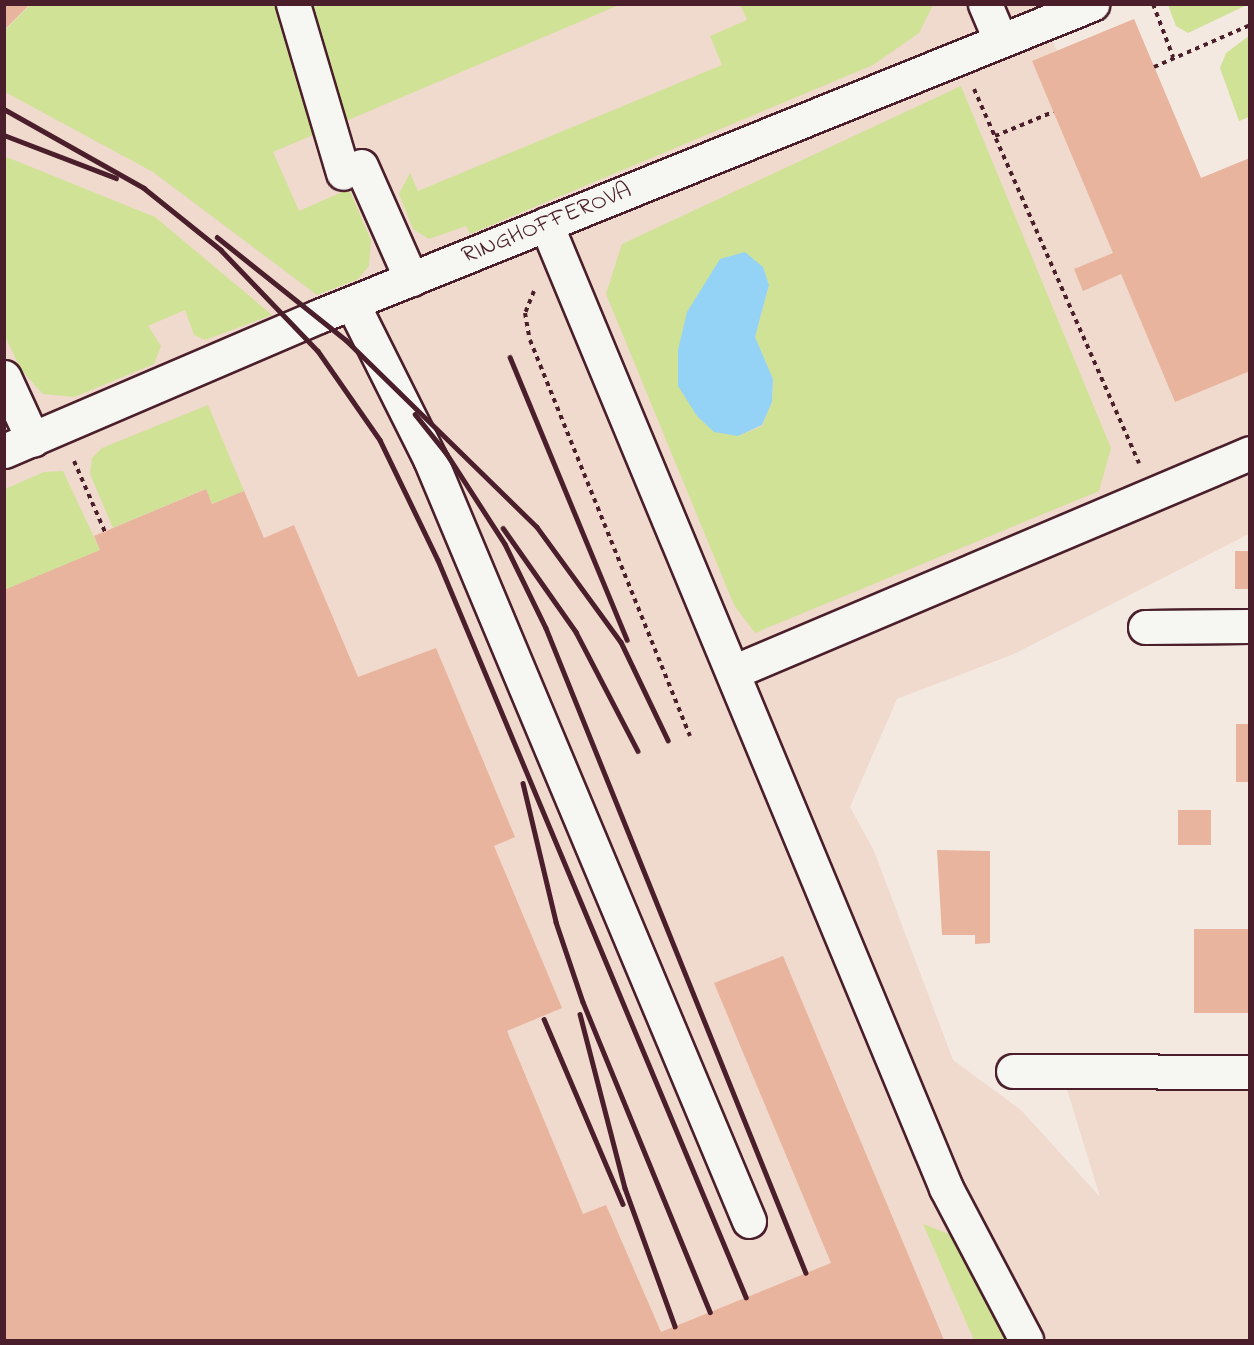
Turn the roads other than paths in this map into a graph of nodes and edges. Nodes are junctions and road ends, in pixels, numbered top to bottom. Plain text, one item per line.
1 (293, 4) edge
2 (985, 4) edge
3 (1092, 4) edge
4 (1000, 40) junction
5 (546, 224) junction
6 (411, 279) junction
7 (352, 303) junction
8 (4, 377) edge
9 (19, 446) edge
10 (1250, 453) edge
11 (1250, 626) edge
12 (1145, 627) dead end
13 (732, 672) junction
14 (1013, 1071) dead end
15 (1250, 1072) edge
16 (749, 1221) dead end
17 (1026, 1341) edge

1 - 6 street
2 - 4 street
3 - 4 street, RINGHOFFEROVA
4 - 5 street, RINGHOFFEROVA
5 - 6 street, RINGHOFFEROVA
5 - 13 street
6 - 7 street, RINGHOFFEROVA
7 - 9 street, RINGHOFFEROVA
7 - 16 street
8 - 9 street
10 - 13 street
11 - 12 street
13 - 17 street
14 - 15 street

